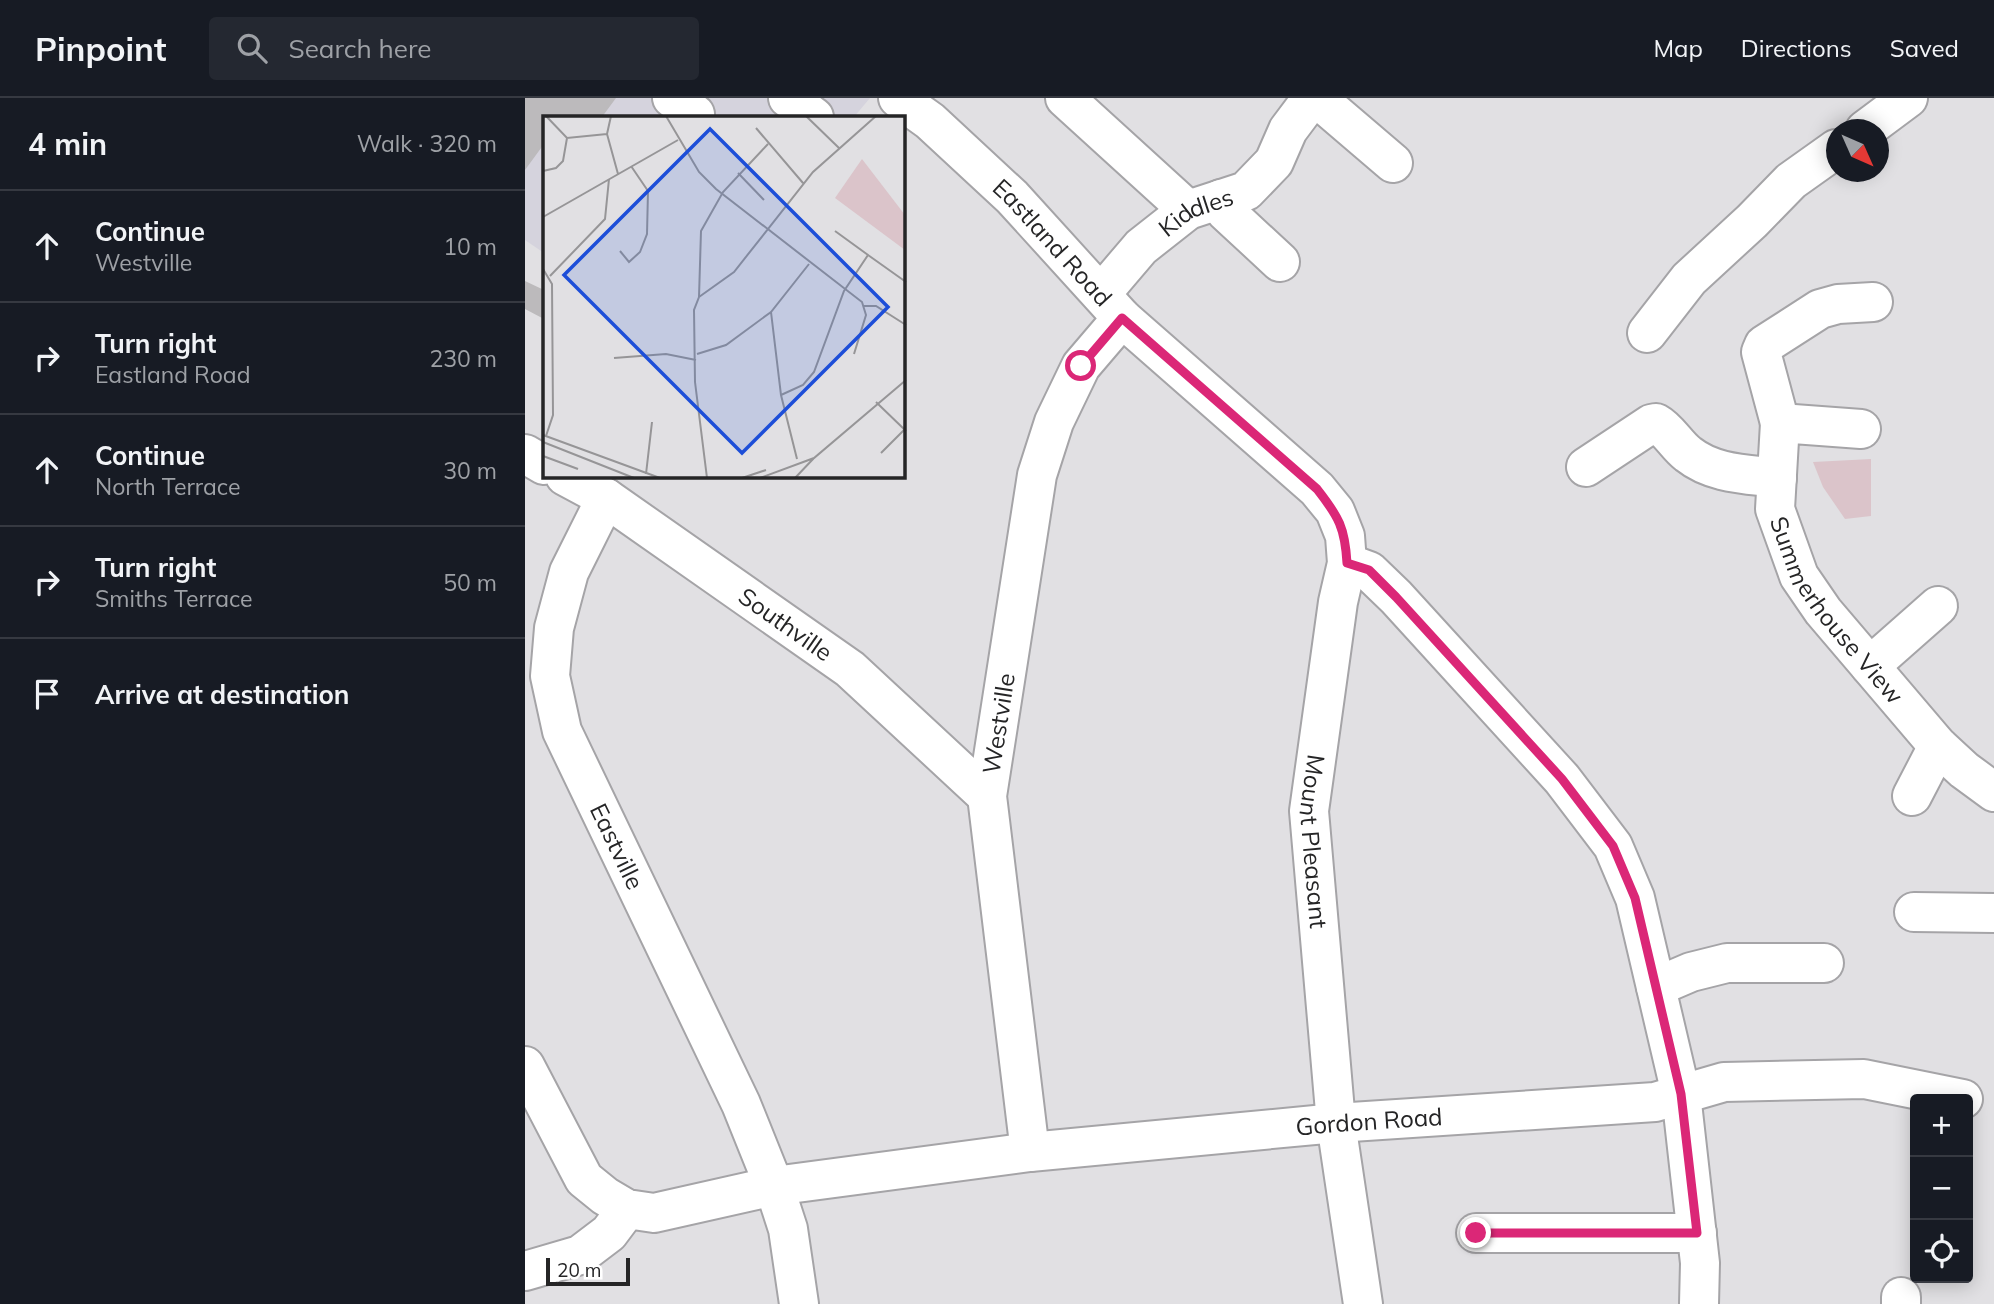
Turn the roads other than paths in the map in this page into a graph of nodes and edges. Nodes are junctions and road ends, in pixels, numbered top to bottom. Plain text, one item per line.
1 (788, 98) edge
2 (898, 98) edge
3 (1065, 98) edge
4 (1312, 98) edge
5 (1319, 98) edge
6 (1908, 98) edge
7 (813, 116) edge
8 (1880, 119) edge
9 (1826, 156) edge
10 (1393, 163) dead end
11 (1205, 205) junction
12 (1280, 262) dead end
13 (1873, 302) dead end
14 (1111, 306) junction
15 (1647, 332) dead end
16 (1780, 423) junction
17 (1861, 429) dead end
18 (525, 454) edge
19 (543, 464) edge
20 (1586, 467) dead end
21 (569, 478) edge
22 (1777, 478) junction
23 (606, 498) junction
24 (1347, 563) junction
25 (1938, 606) dead end
26 (538, 660) edge
27 (1870, 666) junction
28 (1938, 746) junction
29 (1994, 792) edge
30 (987, 796) junction
31 (1912, 796) dead end
32 (1914, 912) dead end
33 (1994, 913) edge
34 (1824, 963) dead end
35 (1656, 987) junction
36 (525, 1066) edge
37 (1681, 1094) junction
38 (1936, 1094) edge
39 (1973, 1101) edge
40 (1994, 1105) edge
41 (1336, 1123) junction
42 (1030, 1152) junction
43 (774, 1186) junction
44 (628, 1209) junction
45 (1476, 1233) dead end
46 (1697, 1233) junction
47 (525, 1271) edge
48 (799, 1304) edge
49 (1363, 1304) edge
50 (1699, 1304) edge

1 - 7 street
2 - 14 street, Eastland Road
3 - 11 street
4 - 11 street, Kiddles
5 - 10 street
6 - 8 street
9 - 15 street
11 - 12 street
11 - 14 street, Kiddles
13 - 16 street, Summerhouse View
14 - 24 street, Eastland Road
14 - 30 street, Westville
16 - 17 street
16 - 22 street, Summerhouse View
18 - 19 street
20 - 22 street
21 - 23 street, Southville
22 - 27 street, Summerhouse View
23 - 26 street, Eastville
23 - 30 street, Southville
24 - 35 street
24 - 41 street, Mount Pleasant
25 - 27 street
26 - 43 street, Eastville
27 - 28 street, Summerhouse View
28 - 29 street, Summerhouse View
28 - 31 street
30 - 42 street, Westville
32 - 33 street
34 - 35 street
35 - 37 street
36 - 44 street
37 - 38 street, Gordon Road
37 - 41 street, Gordon Road
37 - 46 street
39 - 40 street, Gordon Road
41 - 42 street, Gordon Road
41 - 49 street, Mount Pleasant
42 - 43 street, Gordon Road
43 - 44 street, Gordon Road
43 - 48 street, Eastville
44 - 47 street
45 - 46 street
46 - 50 street

